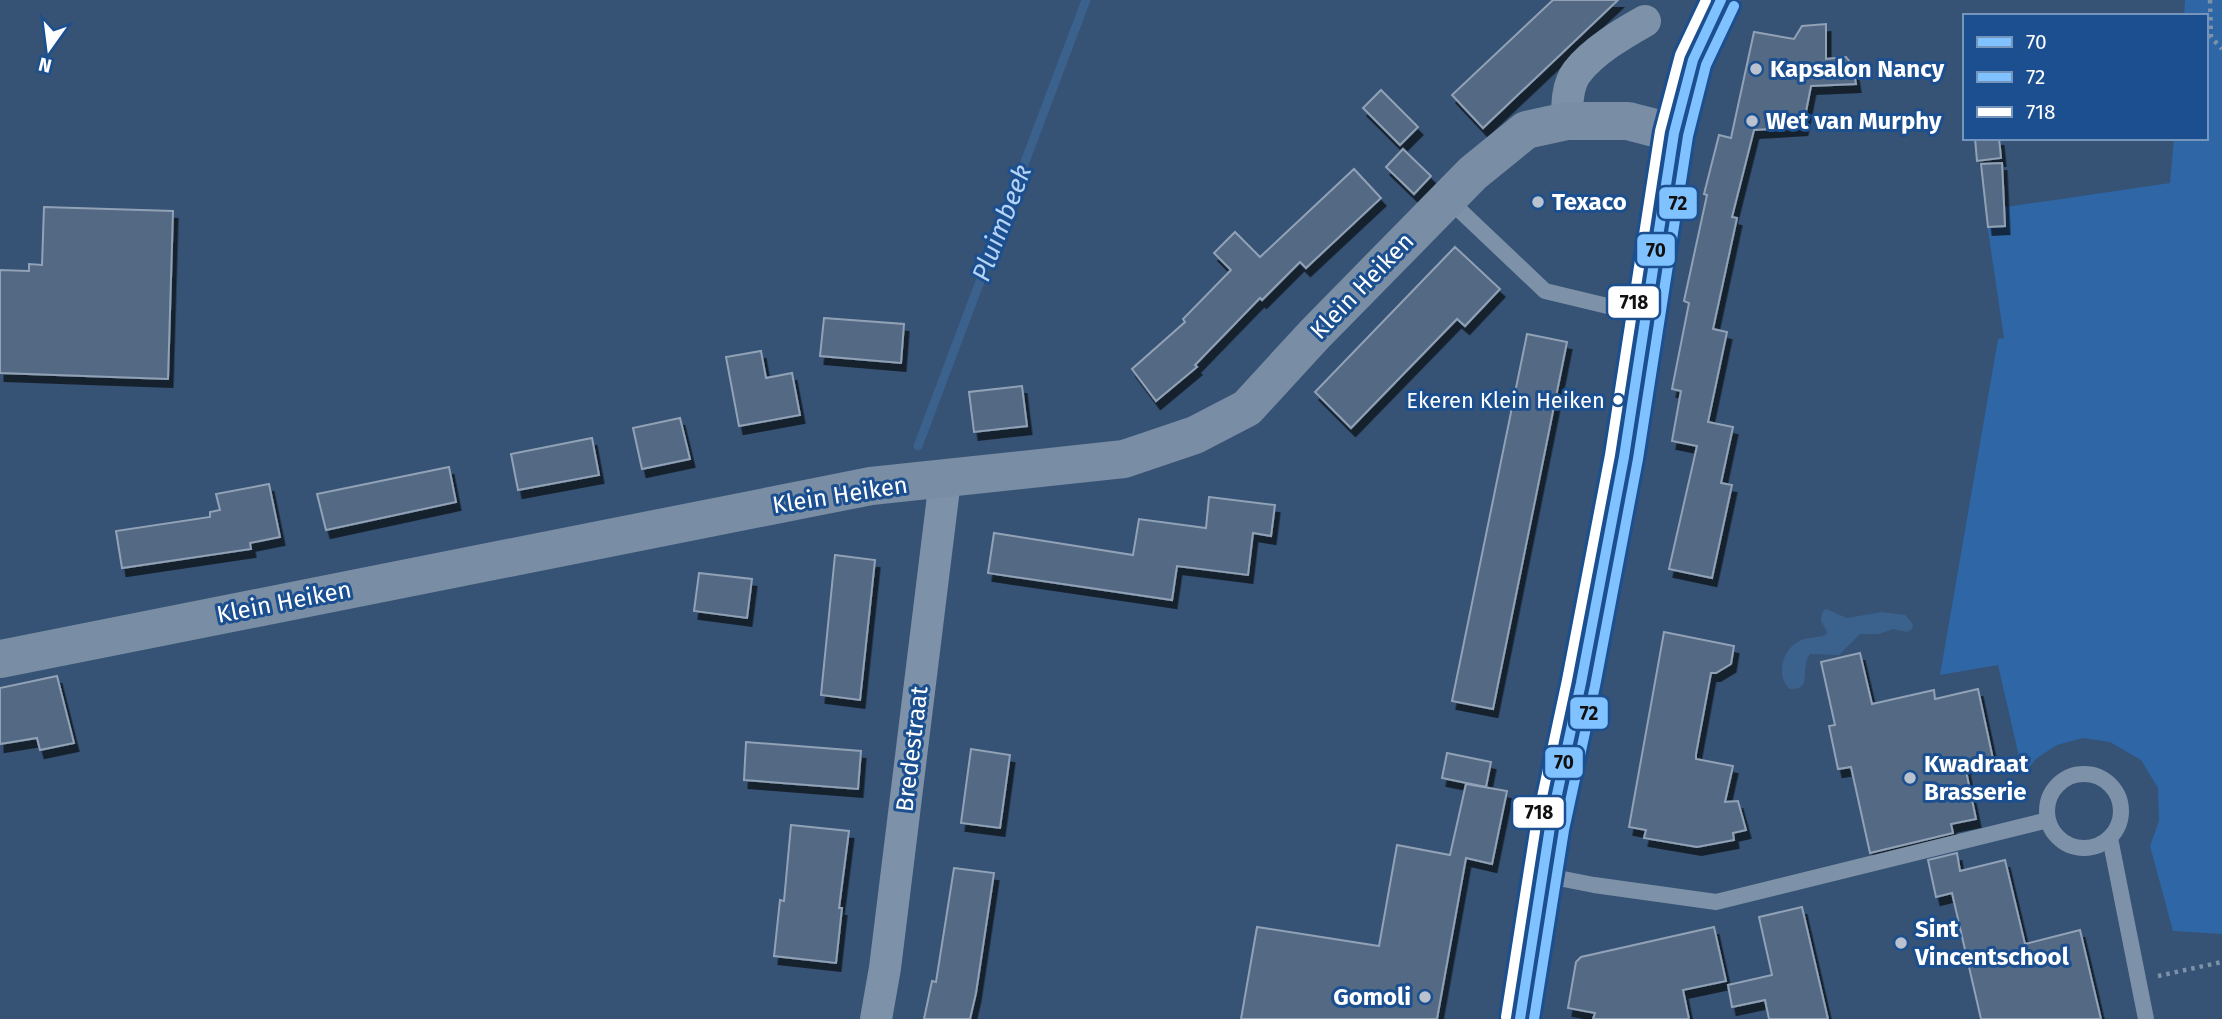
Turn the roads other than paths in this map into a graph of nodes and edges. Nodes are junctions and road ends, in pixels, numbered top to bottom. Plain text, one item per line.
1 (1721, 0) edge
2 (1645, 21) dead end
3 (1567, 121) junction
4 (1674, 133) junction
5 (1448, 199) junction
6 (1645, 315) junction
7 (945, 480) junction
8 (0, 659) edge
9 (2048, 820) junction
10 (2110, 838) junction
11 (1543, 875) junction
12 (877, 1019) edge
13 (1520, 1019) edge
14 (2146, 1019) edge

1 - 4 street
2 - 3 street
3 - 4 street, Klein Heiken
3 - 5 street, Klein Heiken
4 - 6 street
5 - 6 lane
5 - 7 street, Klein Heiken
6 - 11 street
7 - 8 street, Klein Heiken
7 - 12 street, Bredestraat
9 - 10 lane
9 - 10 lane
9 - 11 lane
10 - 14 lane
11 - 13 street

